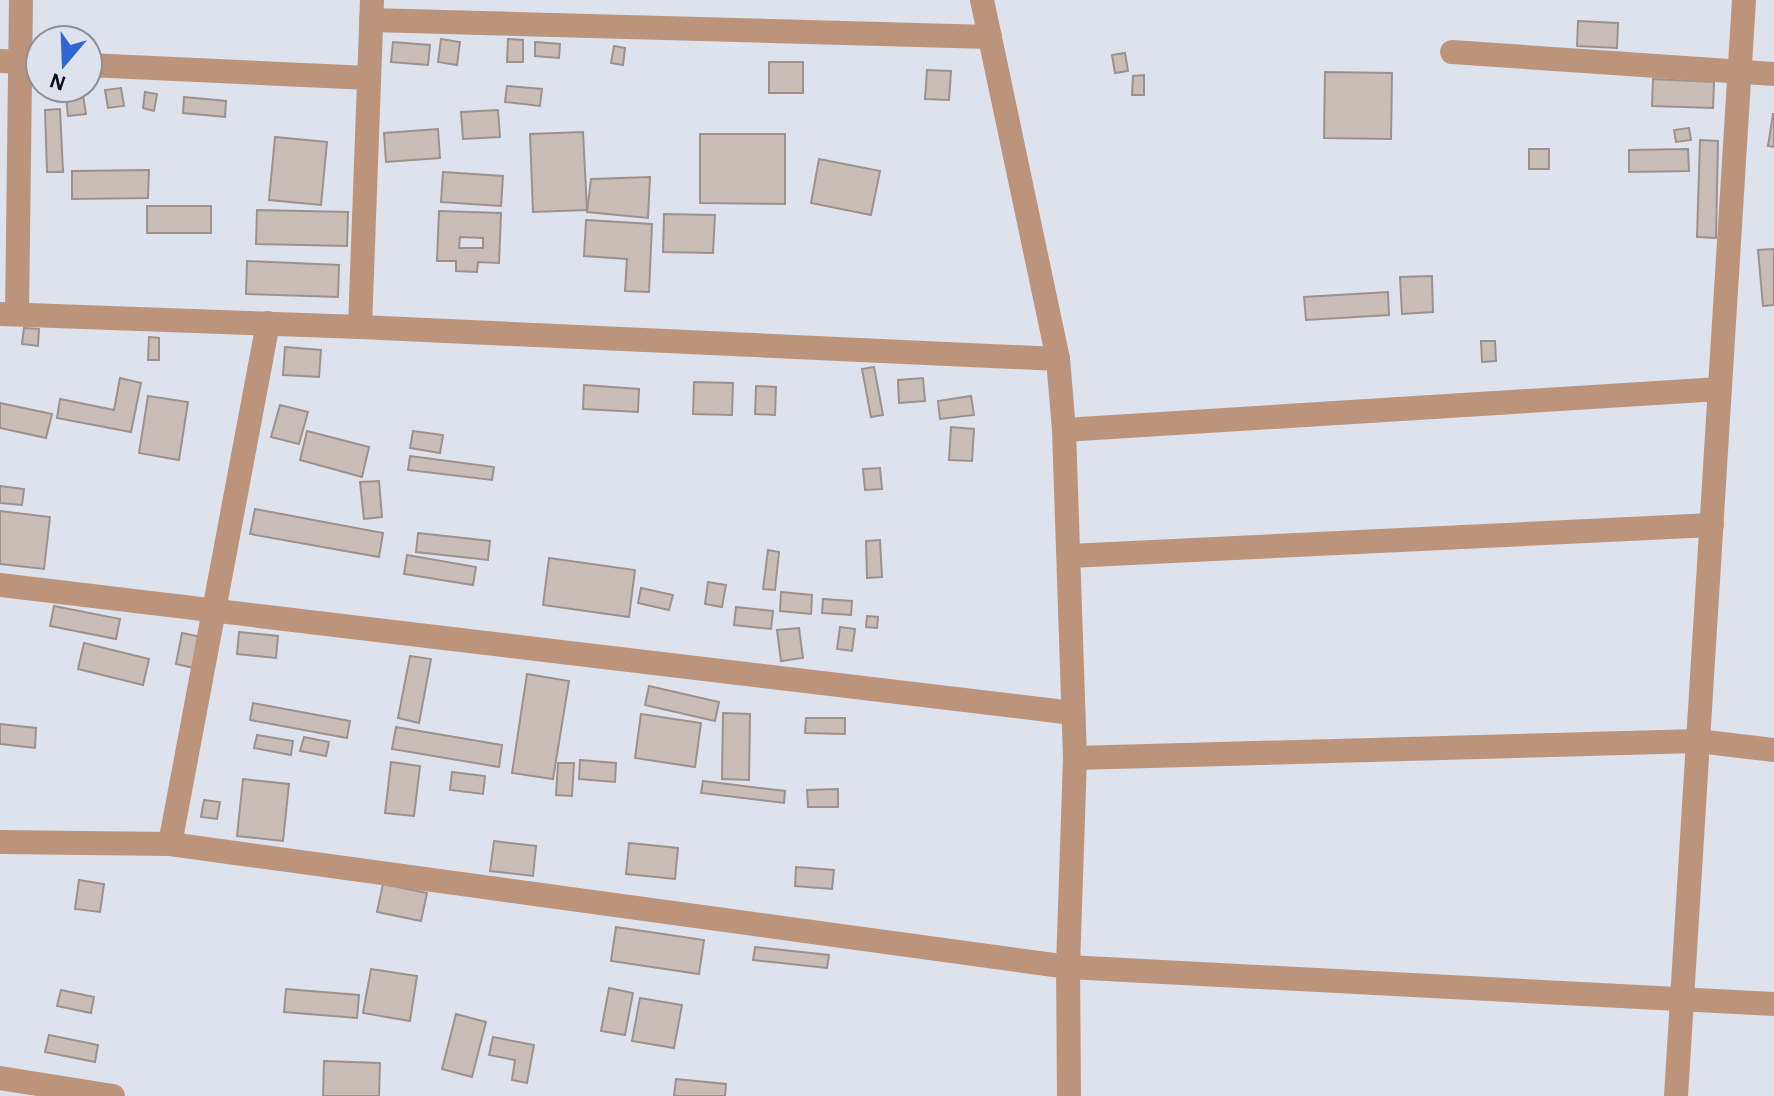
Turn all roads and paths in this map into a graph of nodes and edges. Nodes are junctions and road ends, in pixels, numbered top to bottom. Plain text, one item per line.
1 (21, 0) edge
2 (982, 0) edge
3 (1744, 0) edge
4 (371, 10) edge
5 (990, 37) junction
6 (1452, 52) dead end
7 (20, 62) edge
8 (104, 66) edge
9 (1740, 71) junction
10 (1774, 74) edge
11 (369, 78) junction
12 (9, 314) edge
13 (268, 323) junction
14 (360, 327) junction
15 (1058, 359) junction
16 (1720, 389) junction
17 (1064, 430) junction
18 (1712, 525) junction
19 (1069, 556) junction
20 (0, 585) edge
21 (214, 610) junction
22 (1073, 713) junction
23 (1698, 741) junction
24 (1774, 750) edge
25 (1075, 758) junction
26 (0, 842) edge
27 (170, 844) junction
28 (1068, 967) junction
29 (1682, 1000) junction
30 (1774, 1004) edge
31 (0, 1078) edge
32 (113, 1096) edge
33 (1069, 1096) edge
34 (1676, 1096) edge

1 - 7 street
2 - 5 street
3 - 9 street
4 - 5 street
4 - 11 street
5 - 15 street
6 - 9 street
7 - 12 street
8 - 11 street
9 - 10 street
9 - 16 street
11 - 14 street
12 - 13 street
13 - 14 street
13 - 21 street
14 - 15 street
15 - 17 street
16 - 17 street
16 - 18 street
17 - 19 street
18 - 19 street
18 - 23 street
19 - 22 street
20 - 21 street
21 - 22 street
21 - 27 street
22 - 25 street
23 - 24 street
23 - 25 street
23 - 29 street
25 - 28 street
26 - 27 street
27 - 28 street
28 - 29 street
28 - 33 street
29 - 30 street
29 - 34 street
31 - 32 street

